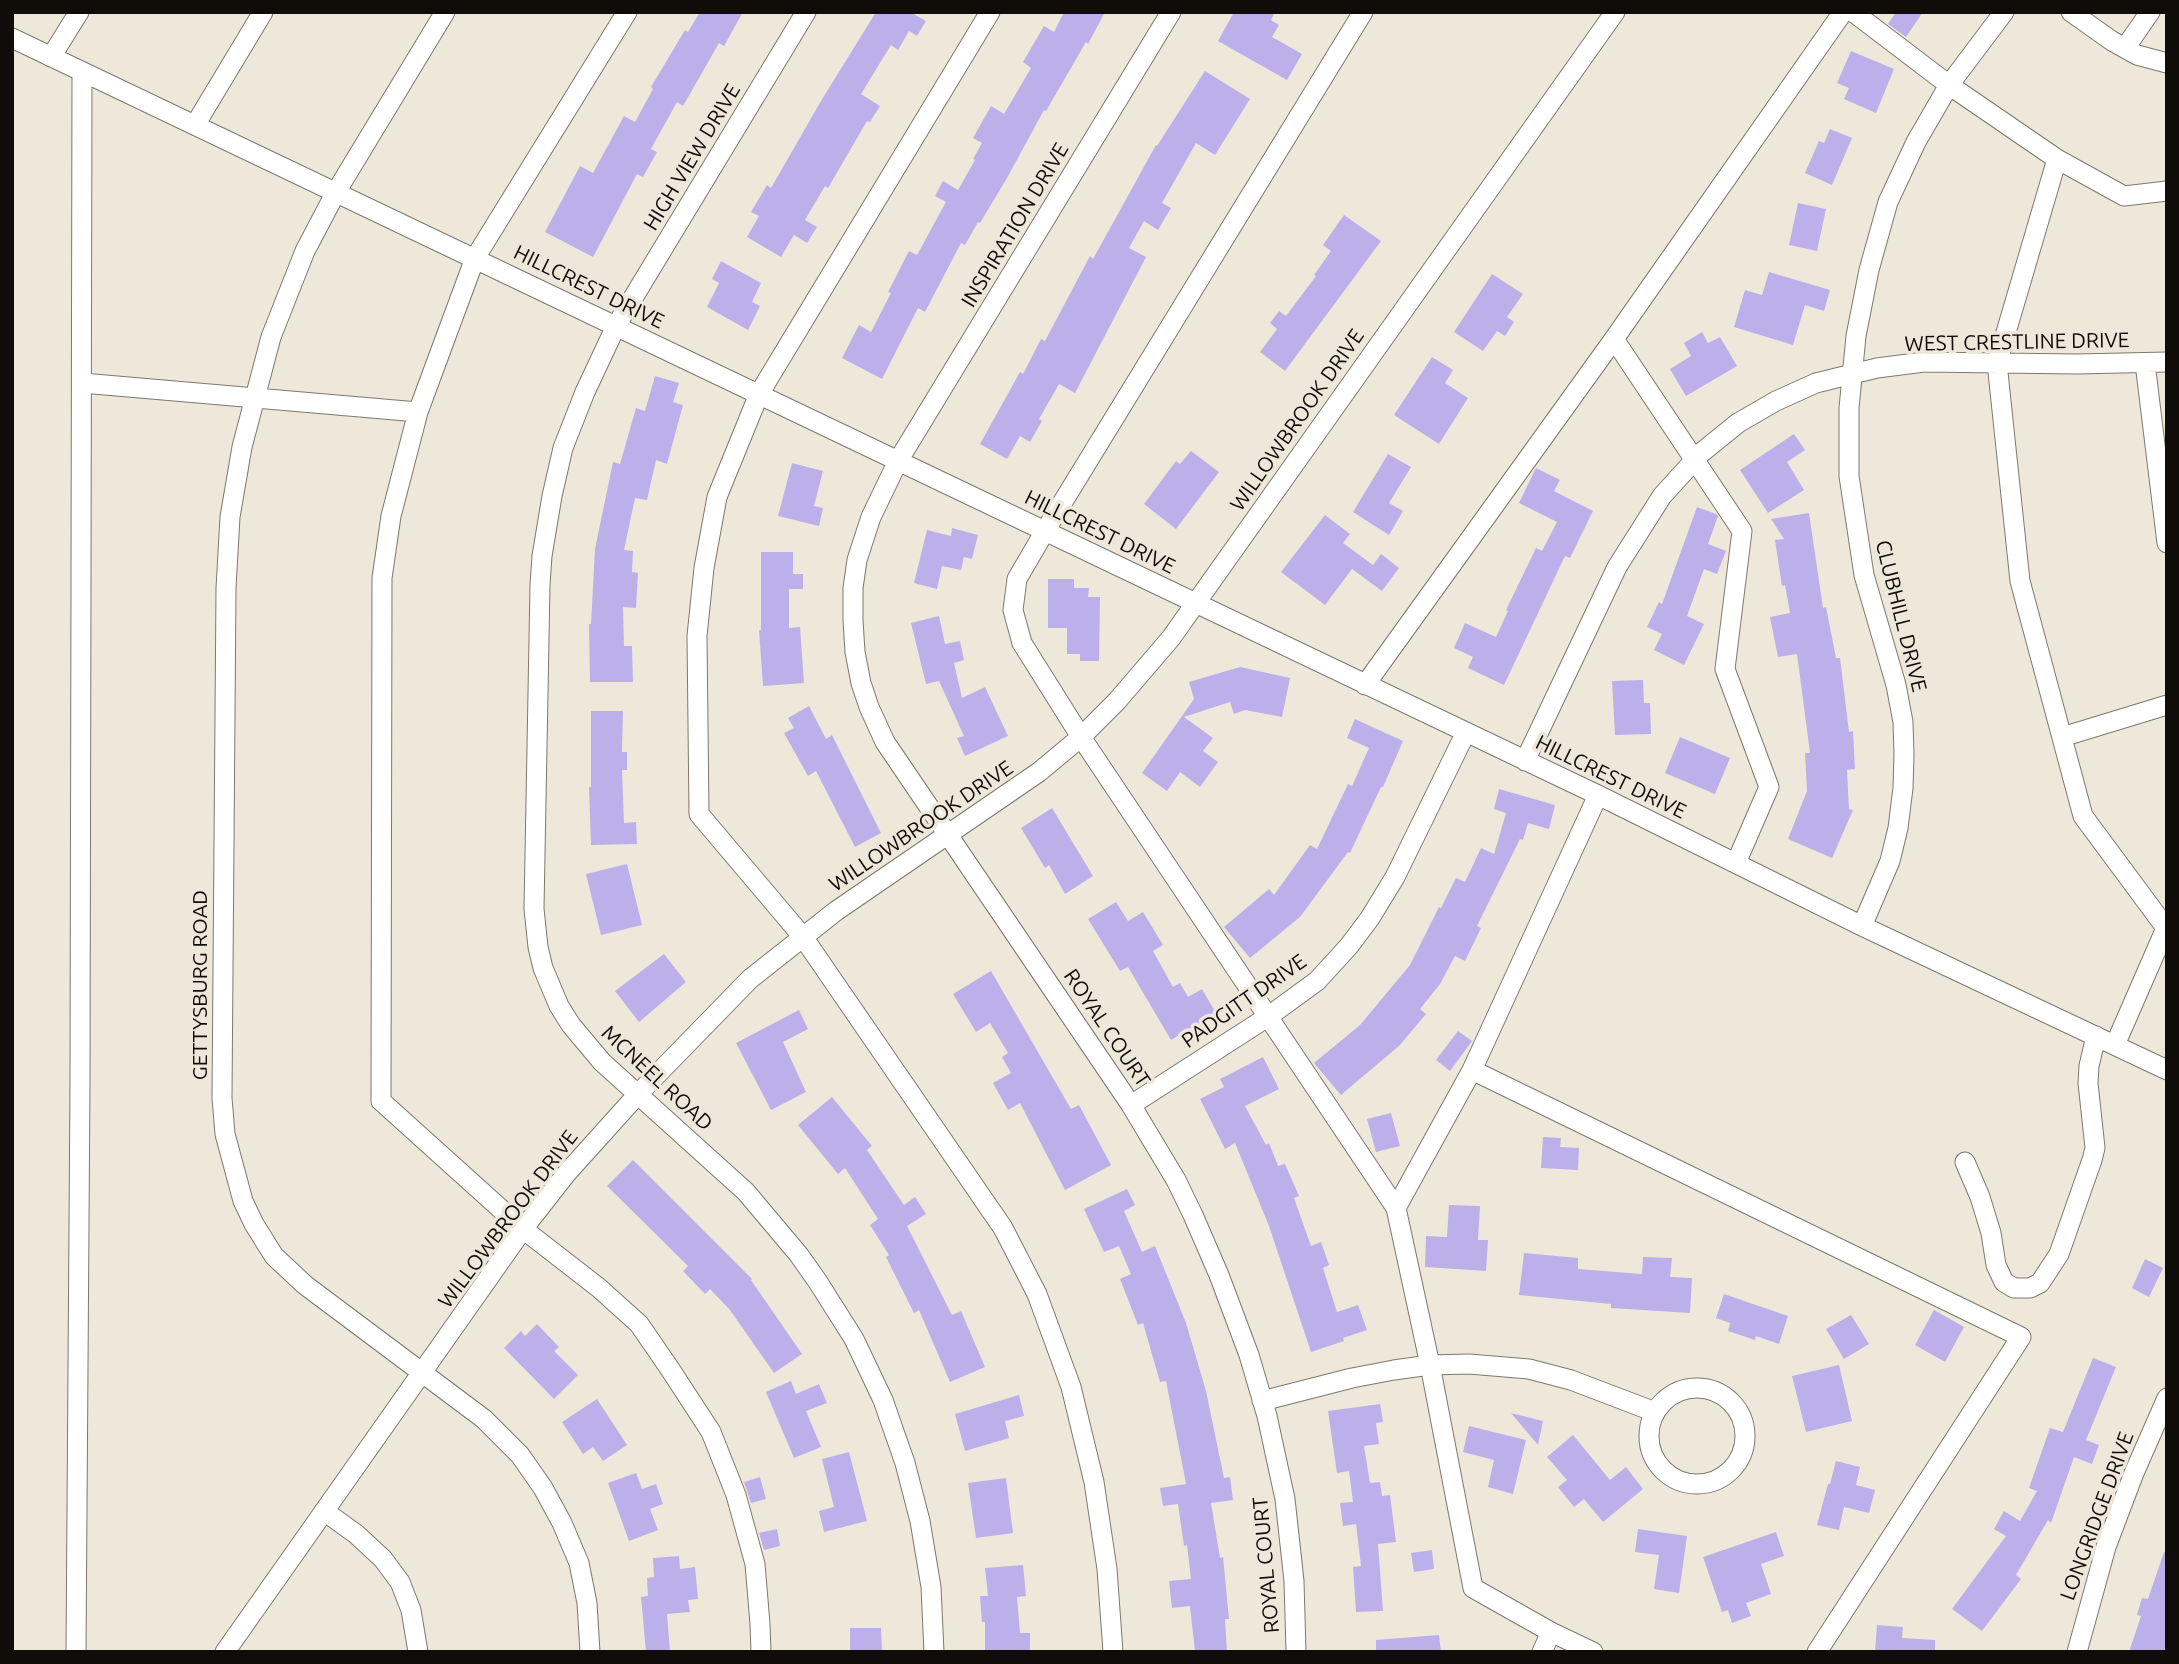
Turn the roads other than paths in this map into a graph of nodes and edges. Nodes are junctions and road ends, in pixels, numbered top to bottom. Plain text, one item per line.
1 (79, 12) edge
2 (263, 12) edge
3 (446, 12) edge
4 (627, 12) edge
5 (806, 12) edge
6 (990, 12) edge
7 (1171, 12) edge
8 (1363, 12) edge
9 (1615, 12) edge
10 (1843, 12) edge
11 (1853, 12) edge
12 (2004, 12) edge
13 (2071, 12) edge
14 (2150, 12) edge
15 (12, 38) edge
16 (2125, 48) junction
17 (51, 57) junction
18 (2167, 63) edge
19 (82, 72) junction
20 (1949, 85) junction
21 (195, 125) junction
22 (2057, 159) junction
23 (2167, 191) edge
24 (336, 192) junction
25 (475, 258) junction
26 (616, 326) junction
27 (1614, 339) junction
28 (2167, 362) edge
29 (1997, 363) junction
30 (2145, 363) junction
31 (1853, 373) junction
32 (82, 383) junction
33 (758, 394) junction
34 (256, 397) junction
35 (418, 412) junction
36 (1695, 460) junction
37 (898, 461) junction
38 (1045, 531) junction
39 (2167, 542) edge
40 (1196, 603) junction
41 (1365, 685) junction
42 (2167, 705) edge
43 (1466, 732) junction
44 (1081, 737) junction
45 (2062, 737) junction
46 (1525, 761) junction
47 (1598, 795) junction
48 (949, 834) junction
49 (1736, 863) junction
50 (1862, 926) junction
51 (803, 937) junction
52 (1269, 1016) junction
53 (2096, 1037) junction
54 (2115, 1045) junction
55 (1472, 1069) junction
56 (2167, 1070) edge
57 (638, 1094) junction
58 (1131, 1105) junction
59 (1965, 1162) dead end
60 (1396, 1208) junction
61 (523, 1229) junction
62 (1430, 1365) junction
63 (421, 1373) junction
64 (2167, 1398) edge
65 (1262, 1401) junction
66 (1655, 1412) junction
67 (324, 1511) junction
68 (1551, 1632) junction
69 (76, 1652) edge
70 (225, 1652) edge
71 (418, 1652) edge
72 (590, 1652) edge
73 (761, 1652) edge
74 (934, 1652) edge
75 (1113, 1652) edge
76 (1296, 1652) edge
77 (1542, 1652) edge
78 (1593, 1652) edge
79 (1817, 1652) edge
80 (2077, 1652) edge

1 - 17 street
2 - 21 street
3 - 24 street, GETTYSBURG ROAD
4 - 25 street
5 - 26 street, HIGH VIEW DRIVE
6 - 33 street
7 - 37 street, INSPIRATION DRIVE
8 - 38 street
9 - 40 street, WILLOWBROOK DRIVE
10 - 27 street
11 - 20 street
12 - 20 street, CLUBHILL DRIVE
13 - 16 street
14 - 16 street
15 - 17 street, HILLCREST DRIVE
16 - 18 street
17 - 19 street, HILLCREST DRIVE
19 - 21 street, HILLCREST DRIVE
19 - 32 street
20 - 22 street
20 - 31 street, CLUBHILL DRIVE
21 - 24 street, HILLCREST DRIVE
22 - 23 street
22 - 29 street
24 - 25 street, HILLCREST DRIVE
24 - 34 street, GETTYSBURG ROAD
25 - 26 street, HILLCREST DRIVE
25 - 35 street
26 - 33 street, HILLCREST DRIVE
26 - 57 street, MCNEEL ROAD
27 - 36 street
27 - 41 street
28 - 30 street, WEST CRESTLINE DRIVE
29 - 30 street, WEST CRESTLINE DRIVE
29 - 31 street, WEST CRESTLINE DRIVE
29 - 45 street
30 - 39 street
31 - 36 street, WEST CRESTLINE DRIVE
31 - 50 street, CLUBHILL DRIVE
32 - 34 street
32 - 69 street
33 - 37 street, HILLCREST DRIVE
33 - 51 street
34 - 35 street
34 - 63 street, GETTYSBURG ROAD
35 - 61 street
36 - 46 street, WEST CRESTLINE DRIVE
36 - 49 street
37 - 38 street, HILLCREST DRIVE
37 - 48 street, ROYAL COURT
38 - 40 street, HILLCREST DRIVE
38 - 44 street
40 - 41 street, HILLCREST DRIVE
40 - 44 street, WILLOWBROOK DRIVE
41 - 43 street, HILLCREST DRIVE
42 - 45 street
43 - 46 street, HILLCREST DRIVE
43 - 52 street, PADGITT DRIVE
44 - 48 street, WILLOWBROOK DRIVE
44 - 52 street
45 - 54 street
46 - 47 street, HILLCREST DRIVE
47 - 49 street, HILLCREST DRIVE
47 - 55 street
48 - 51 street, WILLOWBROOK DRIVE
48 - 58 street, ROYAL COURT
49 - 50 street, HILLCREST DRIVE
50 - 53 street, HILLCREST DRIVE
51 - 57 street, WILLOWBROOK DRIVE
51 - 75 street
52 - 58 street, PADGITT DRIVE
52 - 60 street
53 - 54 street, HILLCREST DRIVE
53 - 59 street
54 - 56 street, HILLCREST DRIVE
55 - 60 street
55 - 79 street
57 - 61 street, WILLOWBROOK DRIVE
57 - 74 street, MCNEEL ROAD
58 - 65 street, ROYAL COURT
60 - 62 street
61 - 63 street, WILLOWBROOK DRIVE
61 - 73 street
62 - 65 street
62 - 66 street
62 - 68 street
63 - 67 street, WILLOWBROOK DRIVE
63 - 72 street, GETTYSBURG ROAD
64 - 80 street, LONGRIDGE DRIVE
65 - 76 street, ROYAL COURT
66 - 66 street
67 - 70 street, WILLOWBROOK DRIVE
67 - 71 street
68 - 77 street
68 - 78 street

